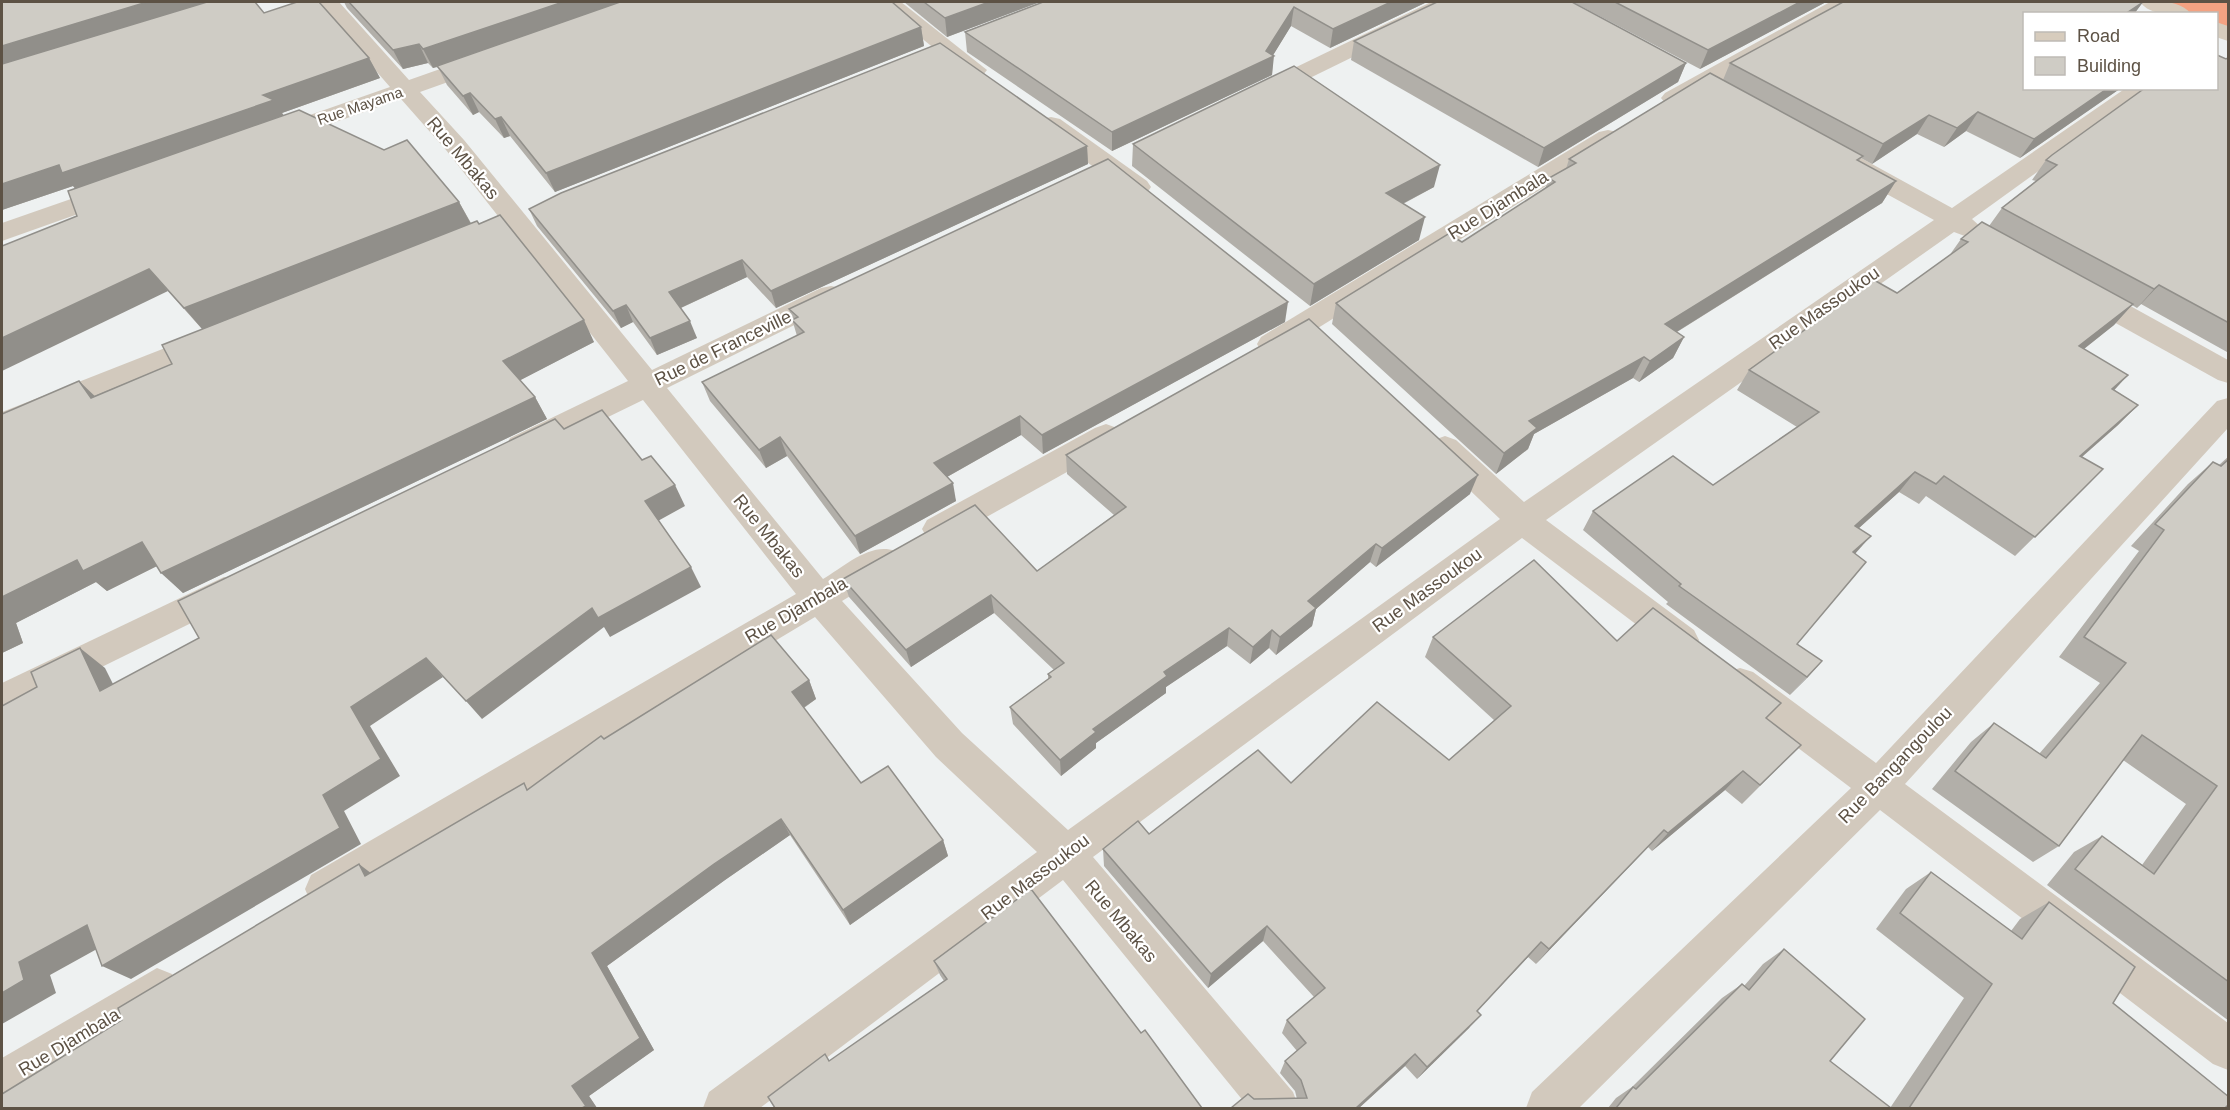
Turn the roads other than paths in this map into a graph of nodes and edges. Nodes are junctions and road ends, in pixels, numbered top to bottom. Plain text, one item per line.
1 (327, 2) edge
2 (888, 2) edge
3 (1447, 2) edge
4 (1845, 2) edge
5 (2151, 2) edge
6 (2175, 12) edge
7 (976, 35) edge
8 (932, 52) junction
9 (505, 54) edge
10 (1690, 75) junction
11 (996, 86) edge
12 (404, 90) junction
13 (2139, 90) edge
14 (1732, 98) edge
15 (1023, 104) edge
16 (1235, 105) edge
17 (259, 141) edge
18 (1827, 150) edge
19 (1121, 160) junction
20 (1078, 180) edge
21 (136, 184) edge
22 (1164, 208) edge
23 (1953, 219) junction
24 (2, 231) edge
25 (1993, 242) edge
26 (2065, 282) edge
27 (856, 283) edge
28 (1282, 301) edge
29 (1317, 331) junction
30 (232, 332) edge
31 (1246, 358) edge
32 (2229, 373) edge
33 (646, 386) junction
34 (2229, 409) edge
35 (1131, 422) edge
36 (2, 424) edge
37 (1420, 425) edge
38 (495, 459) edge
39 (1522, 520) junction
40 (249, 579) edge
41 (818, 596) junction
42 (2, 700) edge
43 (1880, 785) junction
44 (1066, 854) junction
45 (297, 906) edge
46 (185, 973) edge
47 (2229, 1049) edge
48 (2, 1082) edge
49 (725, 1108) edge
50 (1277, 1108) edge
51 (1548, 1108) edge

1 - 12 street, Rue Mbakas
2 - 8 street
3 - 16 street
4 - 10 street, Rue Djambala
5 - 6 main road
7 - 8 street
8 - 11 street
9 - 12 street, Rue Mayama
10 - 14 street
10 - 29 street, Rue Djambala
12 - 17 street, Rue Mayama
12 - 33 street, Rue Mbakas
13 - 23 street, Rue Massoukou
15 - 19 street
18 - 23 street
19 - 20 street
19 - 22 street
21 - 24 street
23 - 25 street
23 - 39 street, Rue Massoukou
26 - 32 street
27 - 33 street, Rue de Franceville
28 - 29 street
29 - 31 street, Rue Djambala
30 - 36 street
33 - 38 street, Rue de Franceville
33 - 41 street, Rue Mbakas
34 - 43 street, Rue Bangangoulou
35 - 41 street, Rue Djambala
37 - 39 street
39 - 43 street
39 - 44 street, Rue Massoukou
40 - 42 street
41 - 44 street, Rue Mbakas
41 - 45 street, Rue Djambala
43 - 47 street
43 - 51 street, Rue Bangangoulou
44 - 49 street, Rue Massoukou
44 - 50 street, Rue Mbakas
46 - 48 street, Rue Djambala

